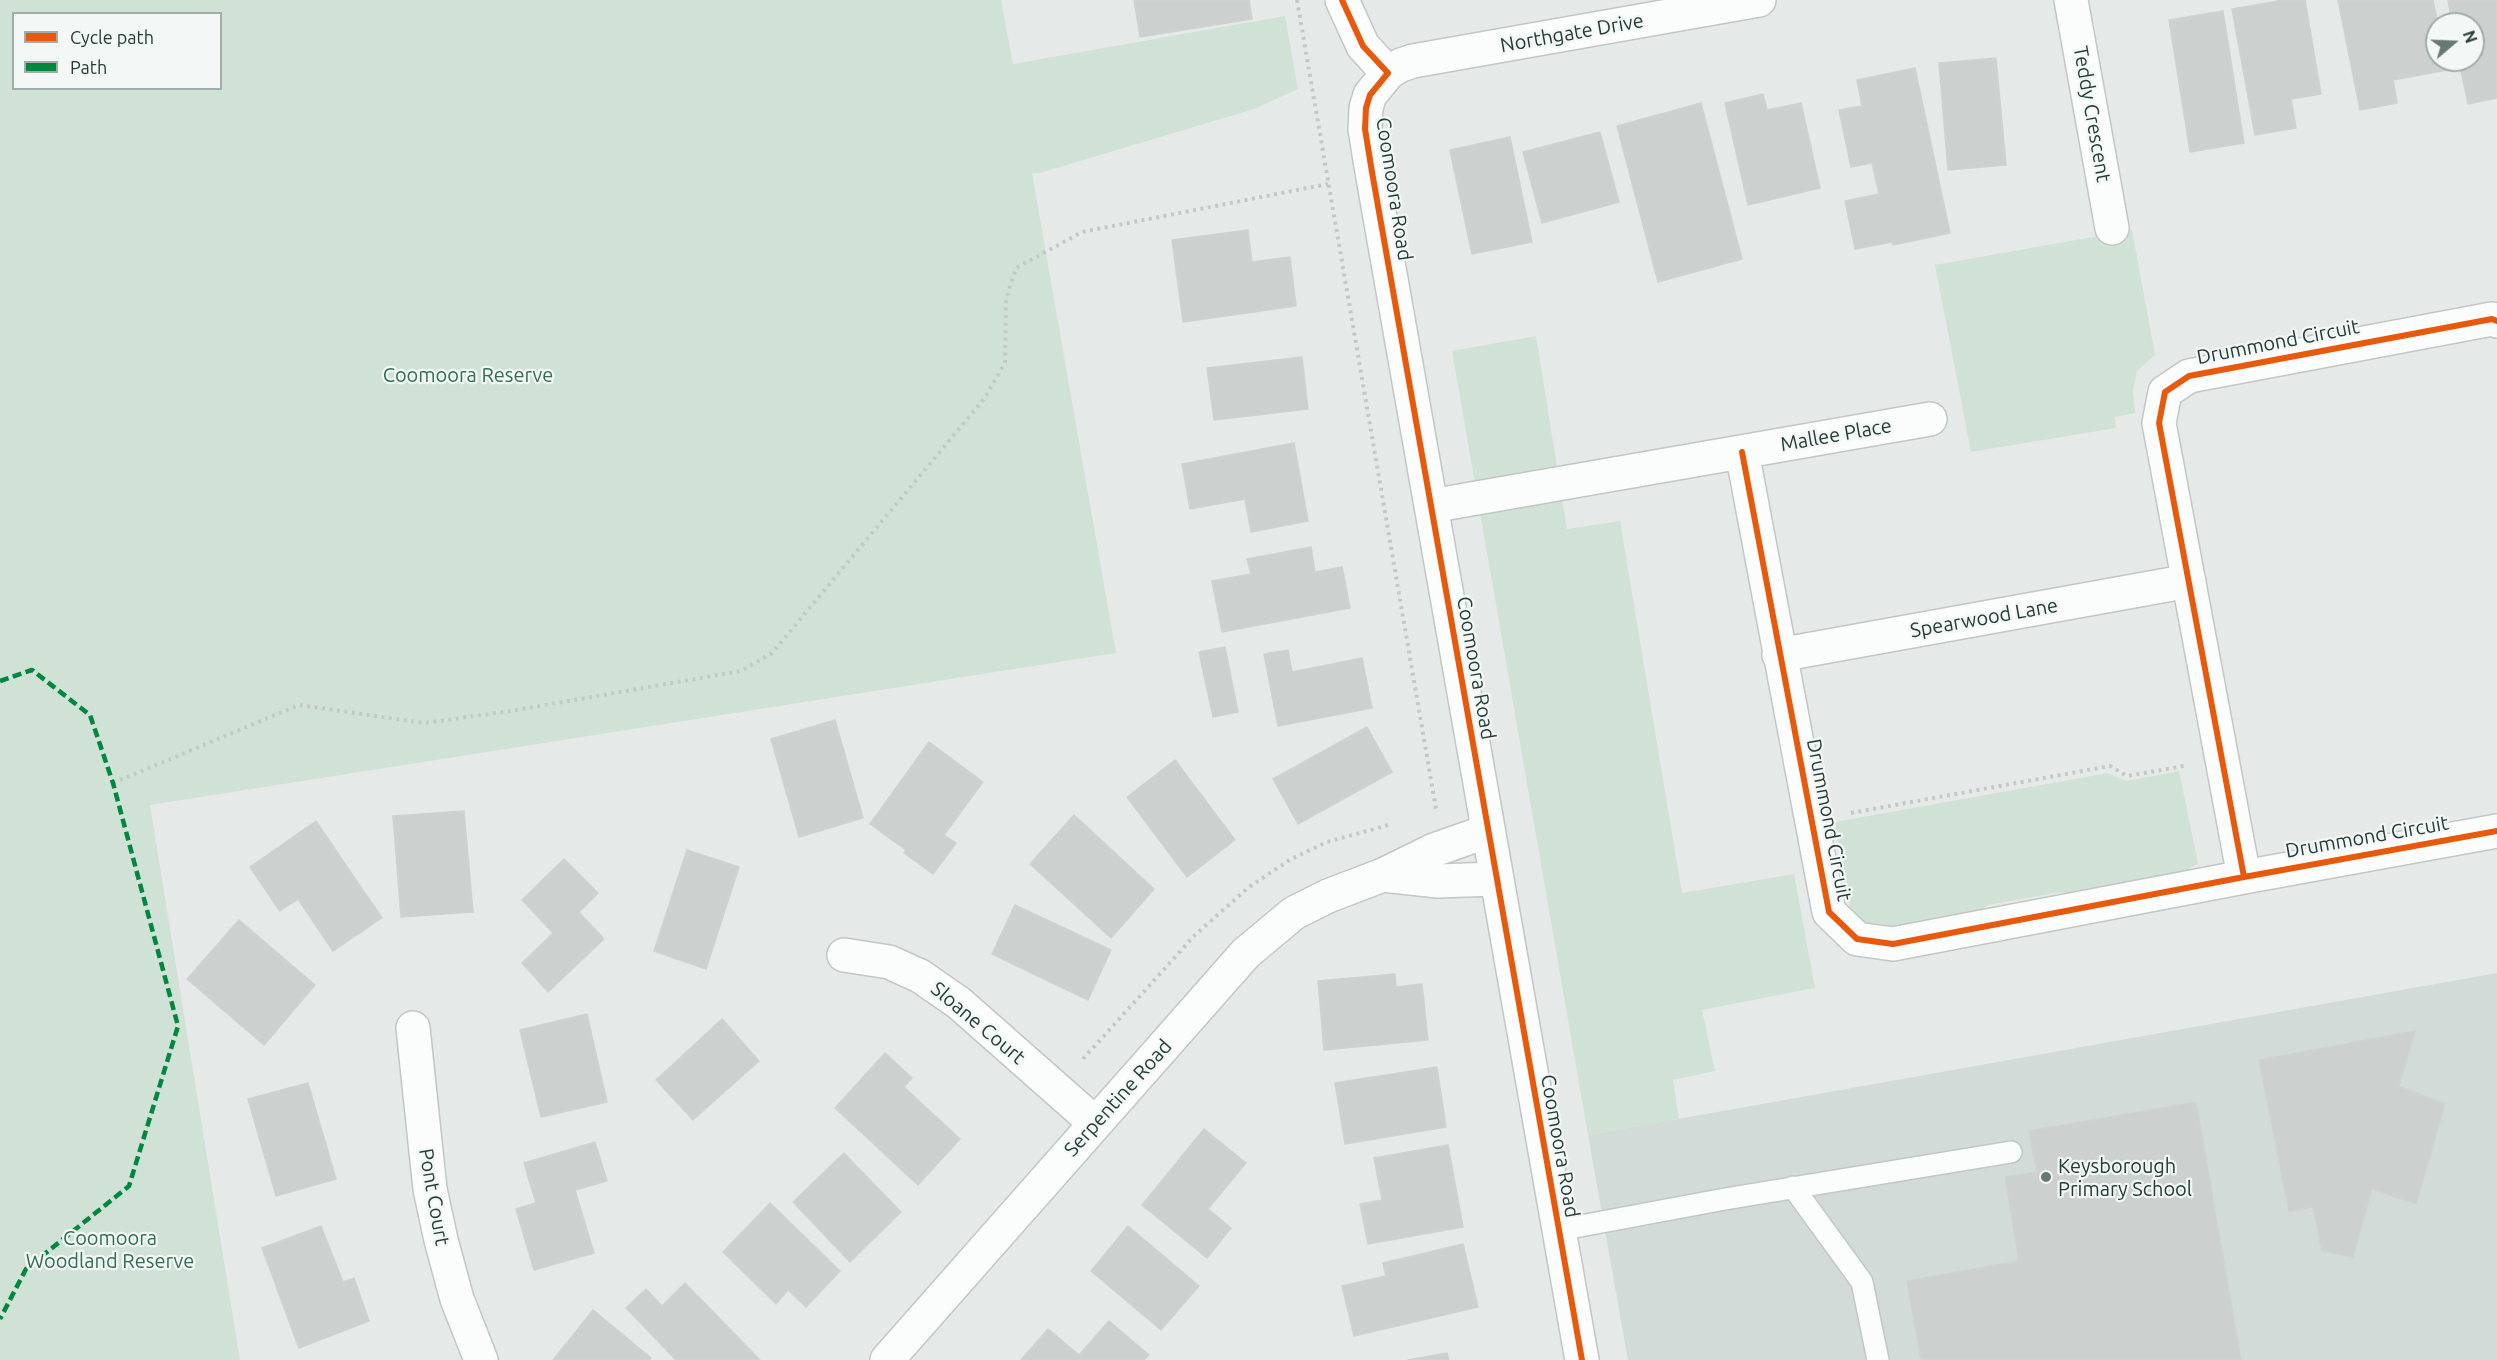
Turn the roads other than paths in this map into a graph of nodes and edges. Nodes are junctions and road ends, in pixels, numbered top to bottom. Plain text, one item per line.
1 (1341, 0) edge
2 (1759, 0) edge
3 (2071, 0) edge
4 (1388, 73) junction
5 (2112, 228) dead end
6 (2497, 321) edge
7 (1930, 419) dead end
8 (1742, 452) junction
9 (1431, 506) junction
10 (2189, 581) junction
11 (1779, 655) junction
12 (1488, 831) junction
13 (2497, 831) edge
14 (1381, 876) junction
15 (2244, 877) junction
16 (1496, 879) junction
17 (844, 955) dead end
18 (413, 1028) dead end
19 (1095, 1123) junction
20 (2011, 1152) dead end
21 (1793, 1187) junction
22 (1558, 1230) junction
23 (481, 1360) edge
24 (887, 1360) edge
25 (1582, 1360) edge
26 (1878, 1360) edge

1 - 4 street
2 - 4 street, Northgate Drive
3 - 5 street, Teddy Crescent
4 - 9 street, Coomoora Road
6 - 10 street, Drummond Circuit
7 - 8 street, Mallee Place
8 - 9 street
8 - 11 street, Drummond Circuit
9 - 12 street, Coomoora Road
10 - 11 street, Spearwood Lane
10 - 15 street, Drummond Circuit
11 - 15 street, Drummond Circuit
12 - 14 street, Serpentine Road
12 - 16 street, Coomoora Road
13 - 15 street, Drummond Circuit
14 - 16 street, Serpentine Road
14 - 19 street, Serpentine Road
16 - 22 street, Coomoora Road
17 - 19 street, Sloane Court
18 - 23 street, Pont Court
19 - 24 street, Serpentine Road
20 - 21 lane
21 - 22 lane
21 - 26 lane
22 - 25 street, Coomoora Road

